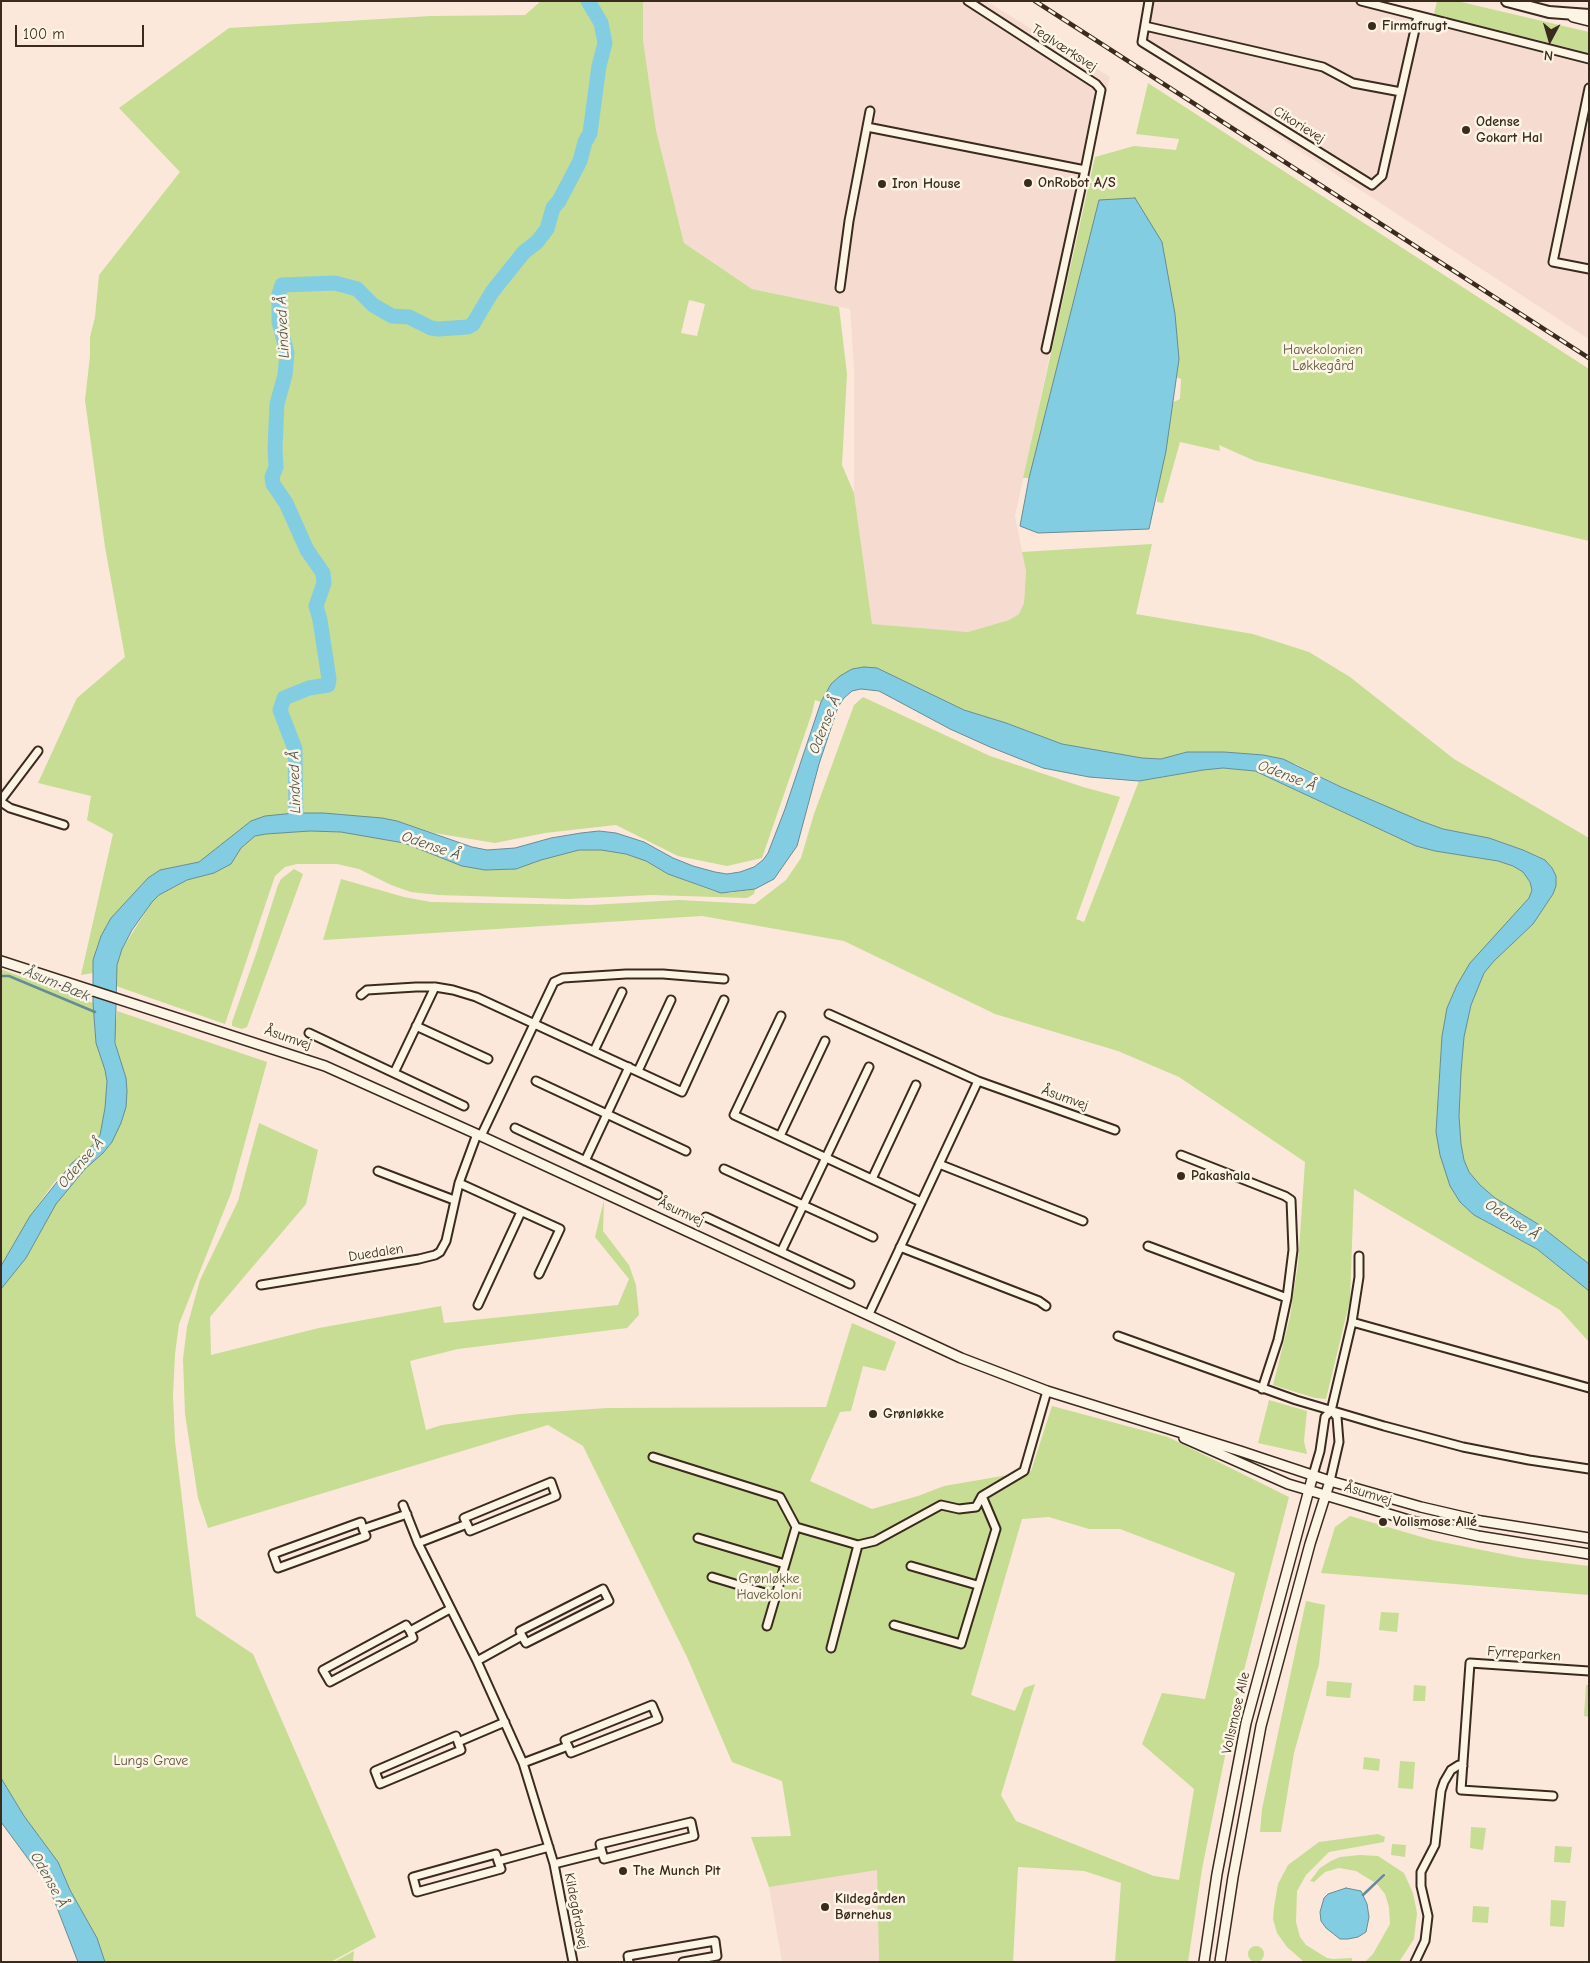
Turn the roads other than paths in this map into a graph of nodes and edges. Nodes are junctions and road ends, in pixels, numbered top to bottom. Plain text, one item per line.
1 (968, 1) edge
2 (1149, 1) edge
3 (1360, 1) edge
4 (1507, 1) edge
5 (1549, 12) junction
6 (1589, 15) edge
7 (1418, 16) junction
8 (1589, 21) edge
9 (1145, 26) junction
10 (1589, 59) edge
11 (1589, 88) edge
12 (1401, 92) junction
13 (870, 111) dead end
14 (867, 127) junction
15 (1085, 170) junction
16 (1589, 269) edge
17 (840, 288) dead end
18 (1046, 349) dead end
19 (38, 751) dead end
20 (1, 801) edge
21 (64, 825) dead end
22 (1, 961) edge
23 (724, 980) dead end
24 (435, 987) junction
25 (622, 992) dead end
26 (361, 995) dead end
27 (671, 1000) dead end
28 (724, 1000) dead end
29 (829, 1014) dead end
30 (781, 1016) dead end
31 (534, 1024) junction
32 (416, 1026) junction
33 (309, 1033) dead end
34 (825, 1041) dead end
35 (594, 1051) junction
36 (488, 1059) dead end
37 (628, 1067) junction
38 (869, 1067) dead end
39 (638, 1071) junction
40 (394, 1073) junction
41 (978, 1081) junction
42 (536, 1082) dead end
43 (916, 1084) dead end
44 (464, 1106) dead end
45 (607, 1114) junction
46 (515, 1128) dead end
47 (1115, 1130) dead end
48 (479, 1135) junction
49 (780, 1136) junction
50 (686, 1151) dead end
51 (1181, 1155) dead end
52 (825, 1158) junction
53 (585, 1161) junction
54 (939, 1164) junction
55 (724, 1169) dead end
56 (378, 1171) dead end
57 (872, 1179) junction
58 (458, 1183) junction
59 (658, 1196) dead end
60 (454, 1200) junction
61 (921, 1202) junction
62 (803, 1205) junction
63 (521, 1212) junction
64 (706, 1217) dead end
65 (1083, 1221) dead end
66 (872, 1237) dead end
67 (1148, 1246) dead end
68 (900, 1247) junction
69 (781, 1252) junction
70 (1359, 1256) dead end
71 (539, 1274) dead end
72 (850, 1284) dead end
73 (261, 1285) dead end
74 (1287, 1298) junction
75 (478, 1305) dead end
76 (1046, 1306) dead end
77 (869, 1314) junction
78 (1352, 1322) junction
79 (1118, 1336) dead end
80 (1589, 1388) edge
81 (1262, 1389) junction
82 (1047, 1391) junction
83 (1331, 1411) junction
84 (1150, 1423) junction
85 (654, 1457) dead end
86 (1589, 1469) edge
87 (1313, 1476) junction
88 (1330, 1481) junction
89 (1309, 1491) junction
90 (1325, 1495) junction
91 (982, 1496) junction
92 (404, 1504) dead end
93 (407, 1514) junction
94 (467, 1524) junction
95 (796, 1527) junction
96 (363, 1529) junction
97 (698, 1538) dead end
98 (1589, 1538) edge
99 (418, 1543) junction
100 (858, 1545) junction
101 (1589, 1554) edge
102 (785, 1564) junction
103 (911, 1566) dead end
104 (712, 1577) dead end
105 (977, 1585) junction
106 (775, 1596) junction
107 (450, 1610) junction
108 (766, 1626) dead end
109 (894, 1626) dead end
110 (410, 1631) junction
111 (522, 1636) junction
112 (831, 1648) dead end
113 (477, 1661) junction
114 (1589, 1671) edge
115 (505, 1722) junction
116 (458, 1742) junction
117 (568, 1746) junction
118 (523, 1763) junction
119 (1463, 1766) junction
120 (1553, 1796) dead end
121 (549, 1847) junction
122 (602, 1852) junction
123 (498, 1861) junction
124 (554, 1864) junction
125 (573, 1962) edge
126 (629, 1962) edge
127 (683, 1962) edge
128 (1204, 1962) edge
129 (1220, 1962) edge
130 (1415, 1962) edge

1 - 15 street, Teglværksvej
2 - 9 street, Cikorievej
3 - 7 street
4 - 5 main road
5 - 6 main road
5 - 8 street
7 - 10 street
7 - 12 street, Cikorievej
9 - 12 street
9 - 12 street, Cikorievej
11 - 16 street
13 - 14 street
14 - 15 street
14 - 17 street
15 - 18 street, Teglværksvej
19 - 20 street
20 - 21 street
22 - 48 street, Åsumvej
23 - 31 street
24 - 26 street
24 - 31 street
24 - 32 street
25 - 35 street
27 - 39 street
28 - 39 street
29 - 41 street, Åsumvej
30 - 49 street
31 - 35 street
31 - 48 street
32 - 36 street
32 - 40 street
33 - 40 street, Åsumvej
34 - 49 street
35 - 37 street
37 - 39 street
37 - 45 street
38 - 52 street
40 - 44 street, Åsumvej
41 - 47 street, Åsumvej
41 - 54 street
42 - 45 street
43 - 57 street
45 - 50 street
45 - 53 street
46 - 53 street, Åsumvej
48 - 58 street, Duedalen
48 - 77 street, Åsumvej
49 - 52 street
51 - 74 street
52 - 57 street
52 - 62 street
53 - 59 street, Åsumvej
54 - 61 street
54 - 65 street
55 - 62 street
56 - 60 street
57 - 61 street
58 - 60 street, Duedalen
58 - 63 street
60 - 73 street, Duedalen
61 - 68 street
62 - 66 street
62 - 69 street
63 - 71 street
63 - 75 street
64 - 69 street, Åsumvej
67 - 74 street
68 - 76 street
68 - 77 street
69 - 72 street, Åsumvej
70 - 78 street
74 - 81 street
77 - 82 street, Åsumvej
78 - 80 street
78 - 83 street
79 - 81 street
81 - 83 street
82 - 84 street, Åsumvej
82 - 91 street
83 - 86 street
83 - 87 street
83 - 88 street, Åsumvej
84 - 87 street, Åsumvej
84 - 89 street, Åsumvej
85 - 95 street
87 - 88 street, Åsumvej
87 - 89 street, Vollsmose Alle
88 - 90 street, Vollsmose Alle
88 - 98 street, Åsumvej
89 - 90 street, Åsumvej
89 - 128 street, Vollsmose Alle
90 - 101 street, Åsumvej
90 - 129 street, Vollsmose Alle
91 - 100 street
91 - 105 street
92 - 93 street, Kildegårdsvej
93 - 96 street
93 - 99 street, Kildegårdsvej
94 - 94 street
94 - 99 street
95 - 100 street
95 - 102 street
96 - 96 street
97 - 102 street
99 - 107 street, Kildegårdsvej
100 - 112 street
102 - 106 street
103 - 105 street
104 - 106 street
105 - 109 street
106 - 108 street
107 - 110 street
107 - 113 street, Kildegårdsvej
110 - 110 street
111 - 111 street
111 - 113 street
113 - 115 street, Kildegårdsvej
114 - 119 street, Fyrreparken
115 - 116 street
115 - 118 street, Kildegårdsvej
116 - 116 street
117 - 117 street
117 - 118 street
118 - 121 street, Kildegårdsvej
119 - 120 street, Fyrreparken
119 - 130 street
121 - 123 street
121 - 124 street, Kildegårdsvej
122 - 122 street, Kildegårdsvej
122 - 124 street, Kildegårdsvej
123 - 123 street
124 - 125 street, Kildegårdsvej
126 - 127 street

